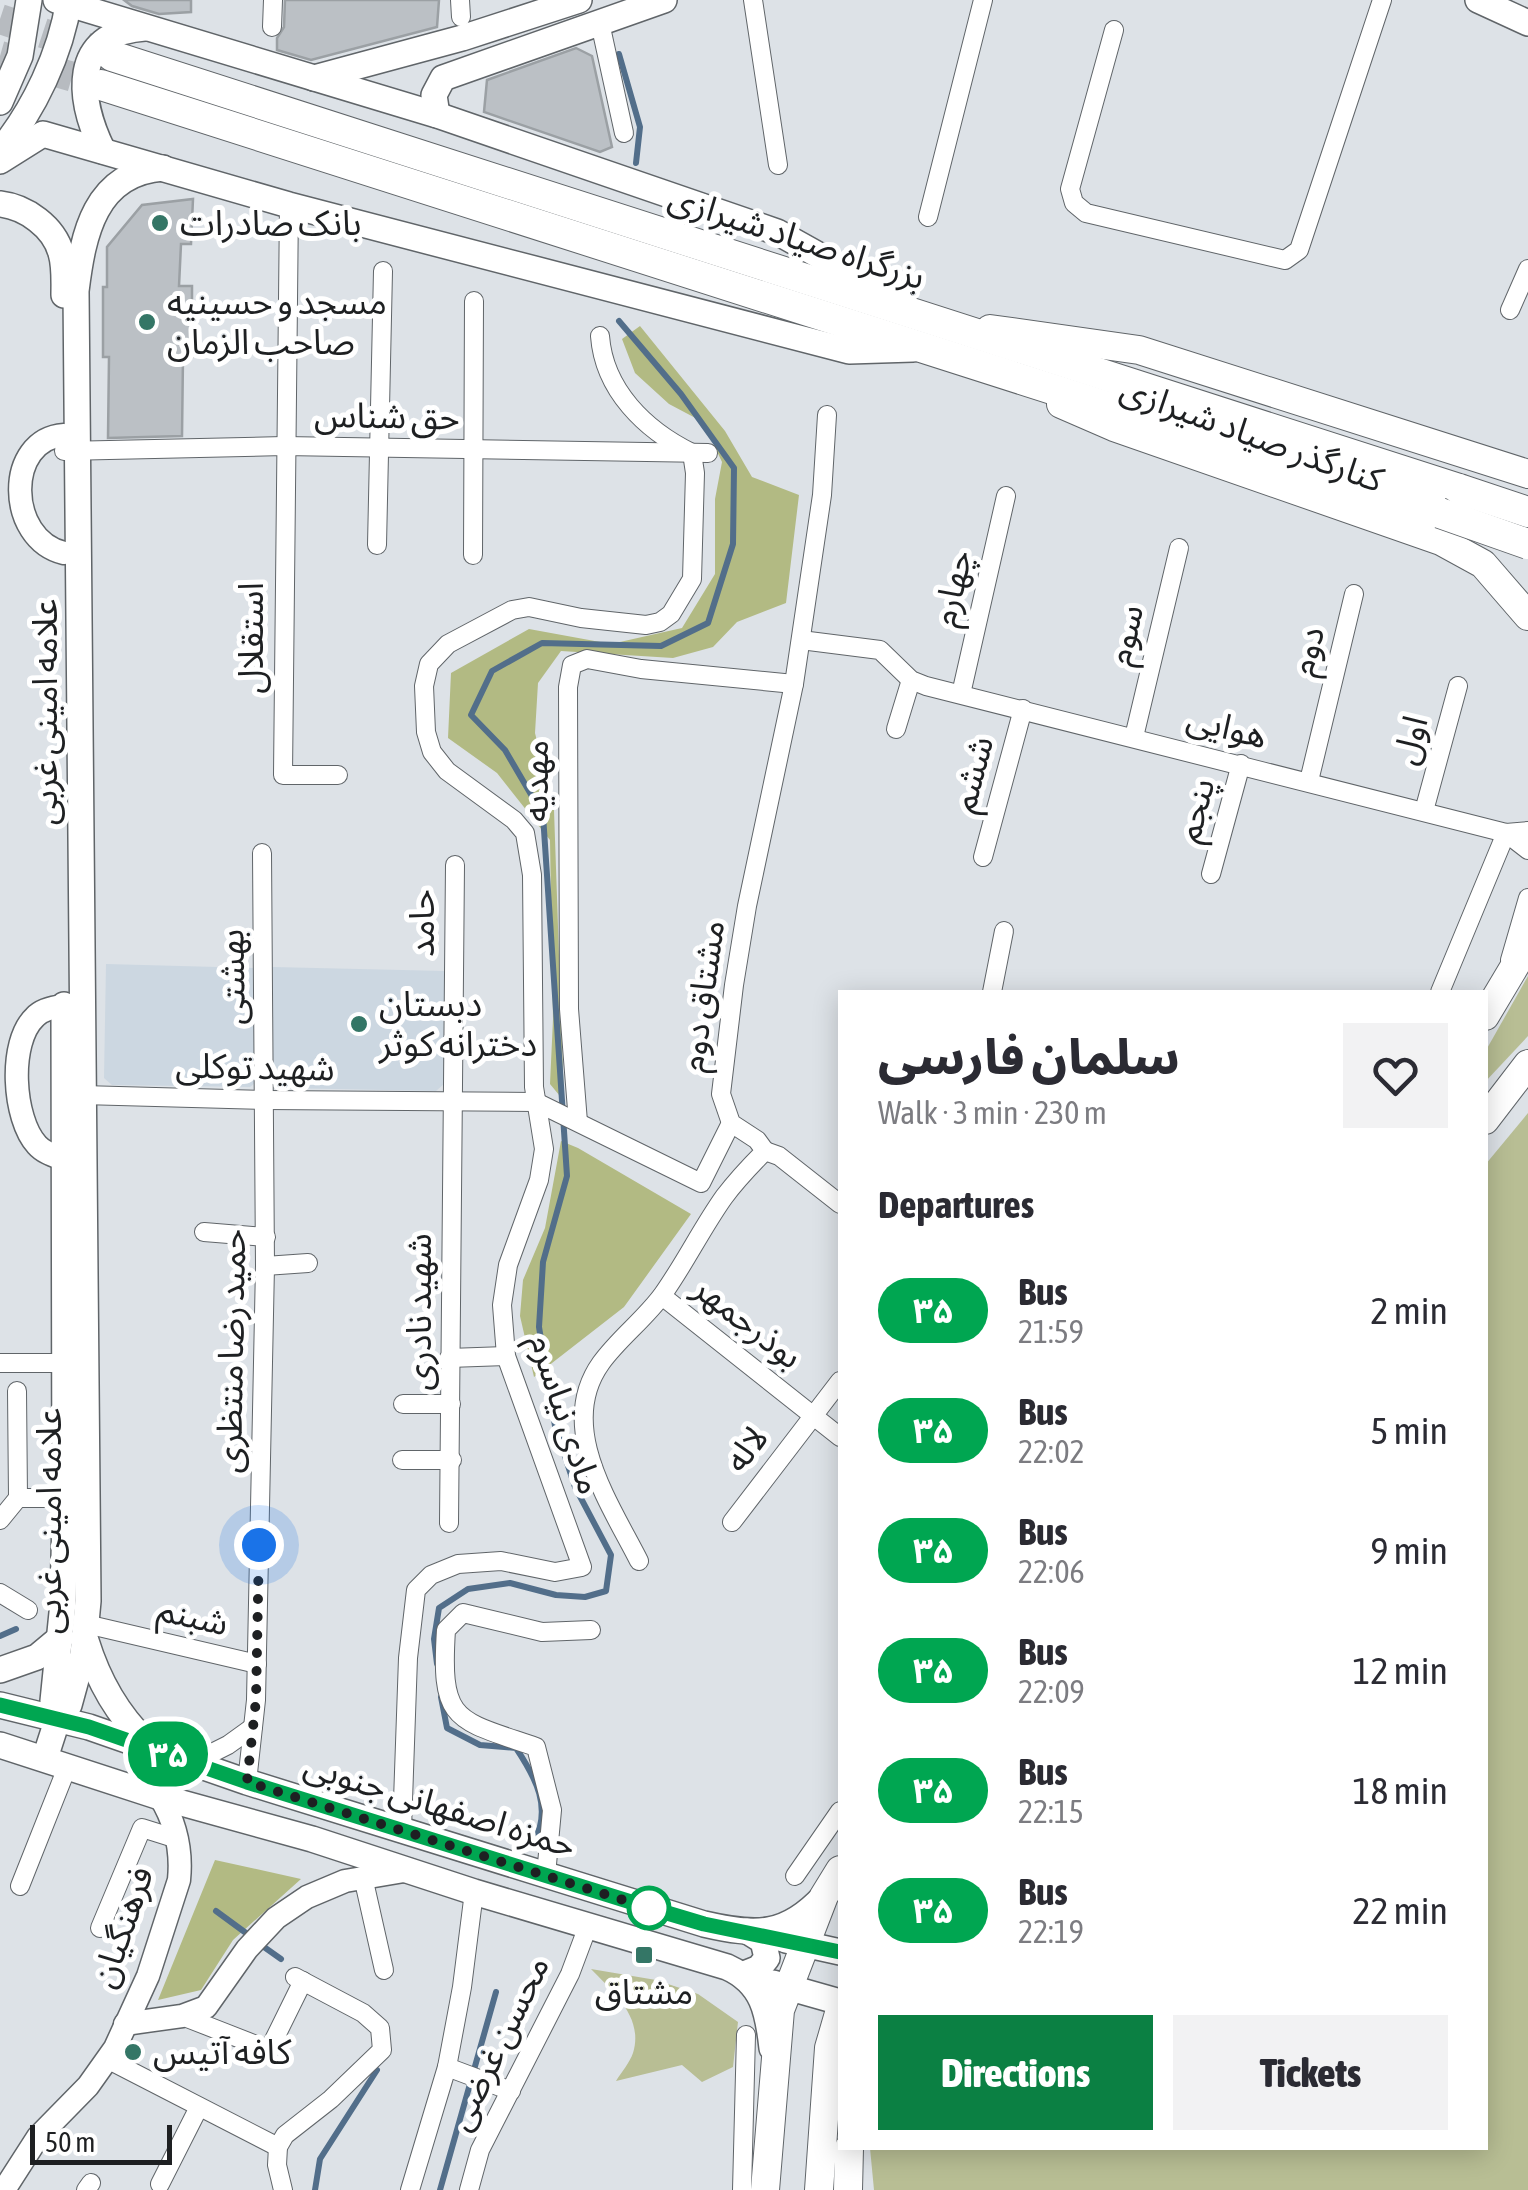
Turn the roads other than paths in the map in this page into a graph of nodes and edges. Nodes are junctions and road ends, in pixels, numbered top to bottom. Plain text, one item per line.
1 (29, 0) edge
2 (272, 0) edge
3 (664, 0) edge
4 (753, 0) edge
5 (983, 0) edge
6 (1382, 0) edge
7 (1478, 0) edge
8 (576, 1) edge
9 (78, 4) edge
10 (468, 16) edge
11 (1528, 22) edge
12 (600, 23) junction
13 (150, 27) junction
14 (272, 27) dead end
15 (1114, 30) dead end
16 (112, 56) tunnel mouth
17 (491, 62) junction
18 (314, 78) junction
19 (100, 86) tunnel mouth
20 (0, 102) edge
21 (437, 115) junction
22 (20, 127) edge
23 (624, 133) dead end
24 (0, 151) edge
25 (103, 151) junction
26 (0, 161) edge
27 (778, 165) dead end
28 (163, 168) junction
29 (0, 204) edge
30 (288, 204) junction
31 (928, 216) dead end
32 (1528, 269) edge
33 (383, 271) dead end
34 (474, 302) dead end
35 (1510, 310) dead end
36 (934, 335) junction
37 (600, 336) dead end
38 (827, 415) dead end
39 (69, 445) junction
40 (284, 446) junction
41 (380, 448) junction
42 (475, 450) junction
43 (700, 453) junction
44 (1527, 480) edge
45 (1006, 496) dead end
46 (10, 498) edge
47 (1528, 508) edge
48 (1528, 544) edge
49 (377, 545) dead end
50 (1179, 548) dead end
51 (64, 553) junction
52 (472, 556) dead end
53 (1483, 564) junction
54 (1354, 594) dead end
55 (1528, 616) edge
56 (800, 640) junction
57 (911, 680) junction
58 (794, 684) junction
59 (1458, 686) dead end
60 (961, 694) junction
61 (1023, 709) junction
62 (896, 729) dead end
63 (1134, 737) junction
64 (1241, 764) junction
65 (338, 776) dead end
66 (1309, 781) junction
67 (1424, 811) junction
68 (1528, 831) edge
69 (1506, 833) junction
70 (1528, 850) edge
71 (262, 853) dead end
72 (983, 857) dead end
73 (454, 865) dead end
74 (1211, 874) dead end
75 (1528, 898) edge
76 (1004, 931) dead end
77 (1528, 944) edge
78 (1502, 988) junction
79 (992, 990) edge
80 (1441, 990) edge
81 (64, 1006) junction
82 (1488, 1011) edge
83 (1528, 1064) edge
84 (8, 1086) edge
85 (82, 1095) junction
86 (266, 1100) junction
87 (455, 1101) junction
88 (536, 1102) junction
89 (1489, 1112) edge
90 (578, 1122) junction
91 (731, 1123) junction
92 (764, 1151) junction
93 (64, 1160) junction
94 (838, 1202) edge
95 (204, 1232) dead end
96 (266, 1237) junction
97 (308, 1263) dead end
98 (265, 1266) junction
99 (662, 1296) junction
100 (506, 1356) junction
101 (449, 1358) junction
102 (64, 1362) junction
103 (0, 1363) edge
104 (838, 1383) edge
105 (17, 1391) dead end
106 (403, 1404) dead end
107 (451, 1404) junction
108 (812, 1416) junction
109 (838, 1436) edge
110 (402, 1460) dead end
111 (452, 1460) junction
112 (18, 1498) junction
113 (65, 1498) junction
114 (0, 1520) edge
115 (732, 1522) dead end
116 (450, 1523) dead end
117 (639, 1562) dead end
118 (0, 1593) edge
119 (28, 1610) dead end
120 (591, 1630) dead end
121 (77, 1632) junction
122 (256, 1664) junction
123 (0, 1670) edge
124 (0, 1705) edge
125 (57, 1721) junction
126 (253, 1727) junction
127 (0, 1745) edge
128 (154, 1750) junction
129 (57, 1762) junction
130 (192, 1763) junction
131 (247, 1782) junction
132 (160, 1797) junction
133 (838, 1814) edge
134 (402, 1829) junction
135 (178, 1840) junction
136 (413, 1870) junction
137 (838, 1873) edge
138 (546, 1875) junction
139 (795, 1876) dead end
140 (363, 1877) junction
141 (20, 1886) dead end
142 (474, 1892) junction
143 (824, 1896) junction
144 (588, 1926) junction
145 (100, 1928) dead end
146 (747, 1931) junction
147 (806, 1944) junction
148 (838, 1952) edge
149 (384, 1970) dead end
150 (744, 1974) junction
151 (789, 1987) junction
152 (838, 2001) edge
153 (182, 2016) junction
154 (838, 2017) edge
155 (125, 2024) junction
156 (746, 2034) dead end
157 (108, 2059) junction
158 (775, 2069) junction
159 (464, 2073) junction
160 (511, 2092) junction
161 (199, 2106) junction
162 (278, 2148) junction
163 (849, 2150) edge
164 (160, 2184) dead end
165 (14, 2187) edge
166 (284, 2190) edge
167 (410, 2190) edge
168 (469, 2190) edge
169 (742, 2190) edge
170 (765, 2190) edge
171 (820, 2190) edge
172 (848, 2190) edge

1 - 20 main road
2 - 14 street
3 - 12 main road
4 - 27 street
5 - 31 street
6 - 15 street
7 - 11 main road
8 - 10 main road
9 - 13 main road
9 - 22 main road
10 - 17 main road
10 - 18 main road
12 - 17 main road
12 - 23 street
13 - 18 main road
13 - 25 main road
16 - 36 highway, بزرگراه صیاد شیرازی
17 - 21 main road
18 - 21 main road
19 - 36 highway, بزرگراه صیاد شیرازی
21 - 36 main road
22 - 24 main road
22 - 25 main road
22 - 26 main road
25 - 28 main road
28 - 30 main road
28 - 39 main road, علامه امینی غربی
29 - 39 main road, علامه امینی غربی
30 - 36 main road
30 - 40 street
32 - 35 street
33 - 41 street
34 - 42 street
36 - 44 main road, کنارگذر صیاد شیرازی
36 - 47 highway, بزرگراه صیاد شیرازی, bridge
36 - 48 highway, بزرگراه صیاد شیرازی, bridge
36 - 53 main road, کنارگذر صیاد شیرازی
37 - 43 street
38 - 56 street, مشتاق دوم
39 - 40 street, حق شناس
39 - 46 street
39 - 51 main road, علامه امینی غربی
39 - 85 main road, علامه امینی غربی
40 - 41 street, حق شناس
40 - 65 street, استقلال
41 - 42 street, حق شناس
41 - 49 street
42 - 43 street, حق شناس
42 - 52 street
43 - 88 street, مادی نیاسرم
45 - 60 street, چهارم
46 - 51 street
47 - 53 main road
50 - 63 street, سوم
51 - 81 main road, علامه امینی غربی
53 - 55 main road, کنارگذر صیاد شیرازی
54 - 66 street, دوم
56 - 57 street, هوایی
56 - 58 street, مشتاق دوم
57 - 60 street, هوایی
57 - 62 street
58 - 90 street, مهدیه
58 - 91 street, مشتاق دوم
59 - 67 street, اول
60 - 61 street, هوایی
61 - 63 street, هوایی
61 - 72 street, ششم
63 - 64 street, هوایی
64 - 66 street, هوایی
64 - 74 street, پنجم
66 - 67 street, هوایی
67 - 69 street, هوایی
68 - 69 street, هوایی
69 - 70 street
69 - 80 street
71 - 86 street, بهشتی
73 - 87 street, حامد
75 - 78 street
76 - 79 street
77 - 78 main road
78 - 82 main road
81 - 84 street
81 - 93 main road, علامه امینی غربی
83 - 89 main road
84 - 93 street
85 - 86 street, شهید توکلی
85 - 121 main road, علامه امینی غربی
86 - 87 street, شهید توکلی
86 - 96 street, حمید رضا منتظری
87 - 88 street, شهید توکلی
87 - 101 street, شهید نادری
88 - 90 street, شهید توکلی
88 - 100 street, مادی نیاسرم
90 - 91 street, شهید توکلی
91 - 92 street, مشتاق دوم
92 - 94 street, مشتاق دوم
92 - 99 street
93 - 102 main road, علامه امینی غربی
95 - 96 street
96 - 98 street, حمید رضا منتظری
97 - 98 street
98 - 122 street, حمید رضا منتظری
99 - 108 street, بوذرجمهر
99 - 117 street
100 - 101 street
100 - 134 street, مادی نیاسرم
101 - 107 street, شهید نادری
102 - 103 street
102 - 113 main road, علامه امینی غربی
104 - 108 street, لاله
105 - 112 street
106 - 107 street
107 - 111 street, شهید نادری
108 - 109 street, بوذرجمهر
108 - 115 street, لاله
110 - 111 street
111 - 116 street, شهید نادری
112 - 113 street
112 - 114 street
113 - 121 main road, علامه امینی غربی
118 - 119 street
120 - 138 street
121 - 122 street, شبنم
121 - 123 main road
121 - 125 main road, علامه امینی غربی
121 - 128 main road
122 - 126 street, حمید رضا منتظری
124 - 125 main road, حمزه اصفهانی جنوبی
125 - 128 main road, حمزه اصفهانی جنوبی
125 - 129 main road, علامه امینی غربی
126 - 130 street
126 - 131 street, حمید رضا منتظری
127 - 129 main road, حمزه اصفهانی جنوبی
128 - 130 main road, حمزه اصفهانی جنوبی
129 - 132 main road, حمزه اصفهانی جنوبی
129 - 141 street
130 - 131 main road, حمزه اصفهانی جنوبی
131 - 134 main road, حمزه اصفهانی جنوبی
132 - 135 street, فرهنگیان
132 - 136 main road, حمزه اصفهانی جنوبی
133 - 139 street
134 - 138 main road, حمزه اصفهانی جنوبی
135 - 145 street
135 - 155 street, فرهنگیان
136 - 140 street, فرهنگیان
136 - 142 main road, حمزه اصفهانی جنوبی
137 - 143 main road
138 - 146 main road, حمزه اصفهانی جنوبی
140 - 149 street
140 - 153 street, فرهنگیان
142 - 144 main road, حمزه اصفهانی جنوبی
142 - 159 street
143 - 146 main road, حمزه اصفهانی جنوبی
143 - 147 main road
144 - 150 main road, حمزه اصفهانی جنوبی
144 - 160 street, محسن غرضی
146 - 147 main road, حمزه اصفهانی جنوبی
146 - 150 main road
147 - 148 main road, حمزه اصفهانی جنوبی
147 - 151 main road
150 - 151 main road, حمزه اصفهانی جنوبی
150 - 158 main road
151 - 152 main road, حمزه اصفهانی جنوبی
151 - 158 main road
153 - 155 street, فرهنگیان
153 - 162 street
154 - 171 main road
155 - 157 street, فرهنگیان
156 - 169 street
157 - 161 street
157 - 165 street, فرهنگیان
158 - 170 main road
159 - 160 street
159 - 167 street
160 - 168 street, محسن غرضی
161 - 162 street
161 - 164 street
162 - 166 street
163 - 172 main road

